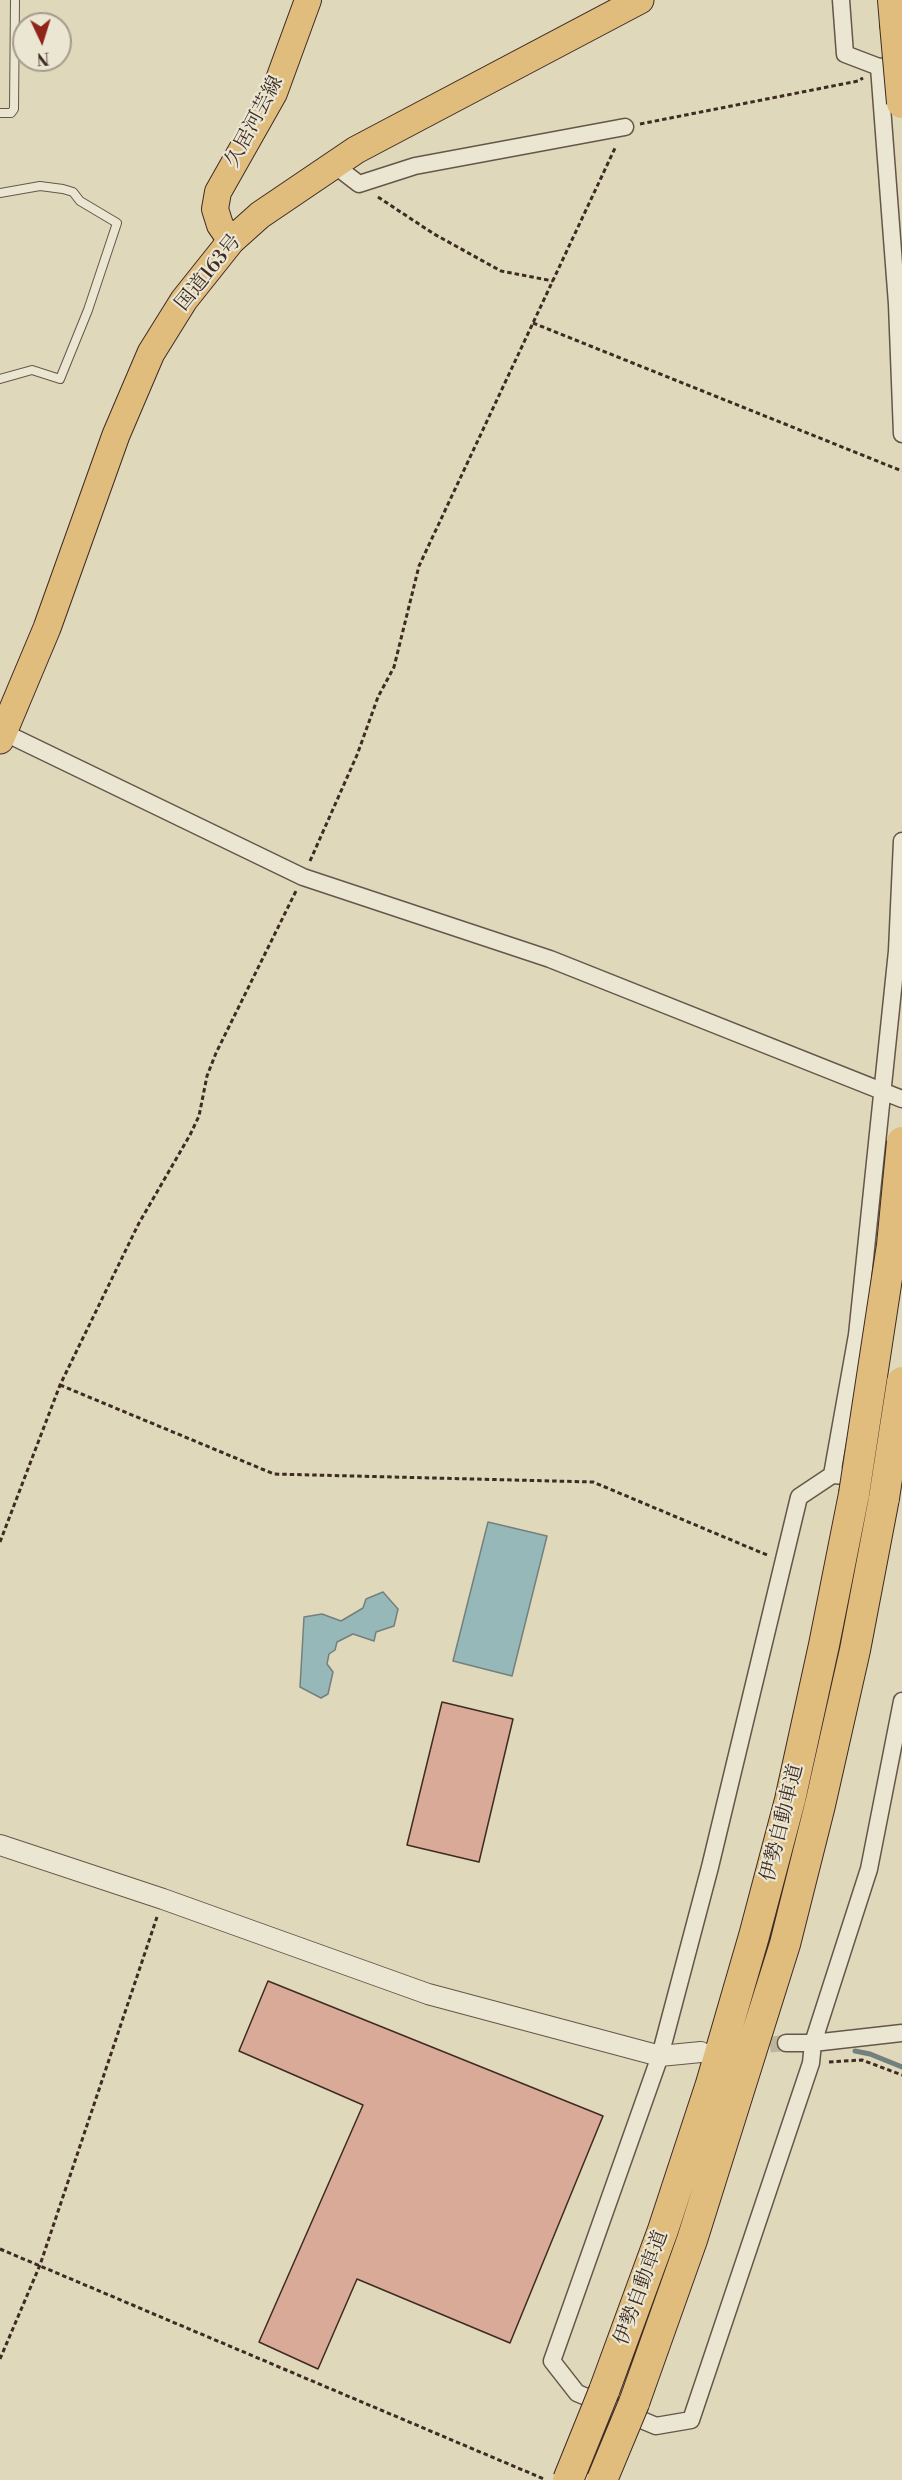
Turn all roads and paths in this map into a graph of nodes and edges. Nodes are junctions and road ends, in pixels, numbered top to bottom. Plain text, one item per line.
1 (15, 0) edge
2 (308, 0) edge
3 (640, 0) edge
4 (841, 0) edge
5 (894, 12) edge
6 (902, 65) edge
7 (879, 67) junction
8 (902, 103) edge
9 (0, 112) edge
10 (625, 127) junction
11 (333, 164) junction
12 (359, 184) junction
13 (0, 193) edge
14 (231, 241) junction
15 (553, 280) junction
16 (533, 323) junction
17 (0, 379) edge
18 (902, 434) edge
19 (902, 471) edge
20 (2, 736) edge
21 (902, 841) edge
22 (303, 877) junction
23 (882, 1092) junction
24 (902, 1099) edge
25 (902, 1142) edge
26 (902, 1382) edge
27 (60, 1386) junction
28 (843, 1485) junction
29 (893, 1488) edge
30 (0, 1542) edge
31 (784, 1562) junction
32 (902, 1701) edge
33 (0, 1845) edge
34 (163, 1899) junction
35 (902, 2033) edge
36 (786, 2043) tunnel mouth
37 (813, 2043) junction
38 (701, 2052) dead end
39 (660, 2056) junction
40 (811, 2063) junction
41 (902, 2075) edge
42 (0, 2249) edge
43 (40, 2265) junction
44 (0, 2359) edge
45 (545, 2480) edge
46 (568, 2480) edge
47 (602, 2480) edge

1 - 9 lane
2 - 14 main road, 久居河芸線
3 - 11 highway, 国道163号
4 - 7 street
5 - 8 highway, bridge
6 - 7 street
7 - 10 path
7 - 18 street
10 - 12 street
10 - 15 path
11 - 12 street
11 - 14 highway, 国道163号
12 - 15 path
13 - 17 lane
14 - 20 highway, 国道163号
15 - 16 path
16 - 19 path
16 - 22 path
20 - 22 street
21 - 23 street
22 - 23 street
22 - 27 path
23 - 24 street
23 - 28 street
25 - 28 highway, 伊勢自動車道, bridge
26 - 29 highway, 伊勢自動車道, bridge
27 - 30 path
27 - 31 path
28 - 29 street
28 - 31 street
28 - 46 highway, 伊勢自動車道, bridge
29 - 47 highway, 伊勢自動車道, bridge
31 - 39 street
32 - 37 street
33 - 34 street
34 - 39 street
34 - 43 path
35 - 37 street
36 - 37 street
37 - 40 street
38 - 39 street
39 - 40 street
40 - 41 path
42 - 43 path
43 - 44 path
43 - 45 path

